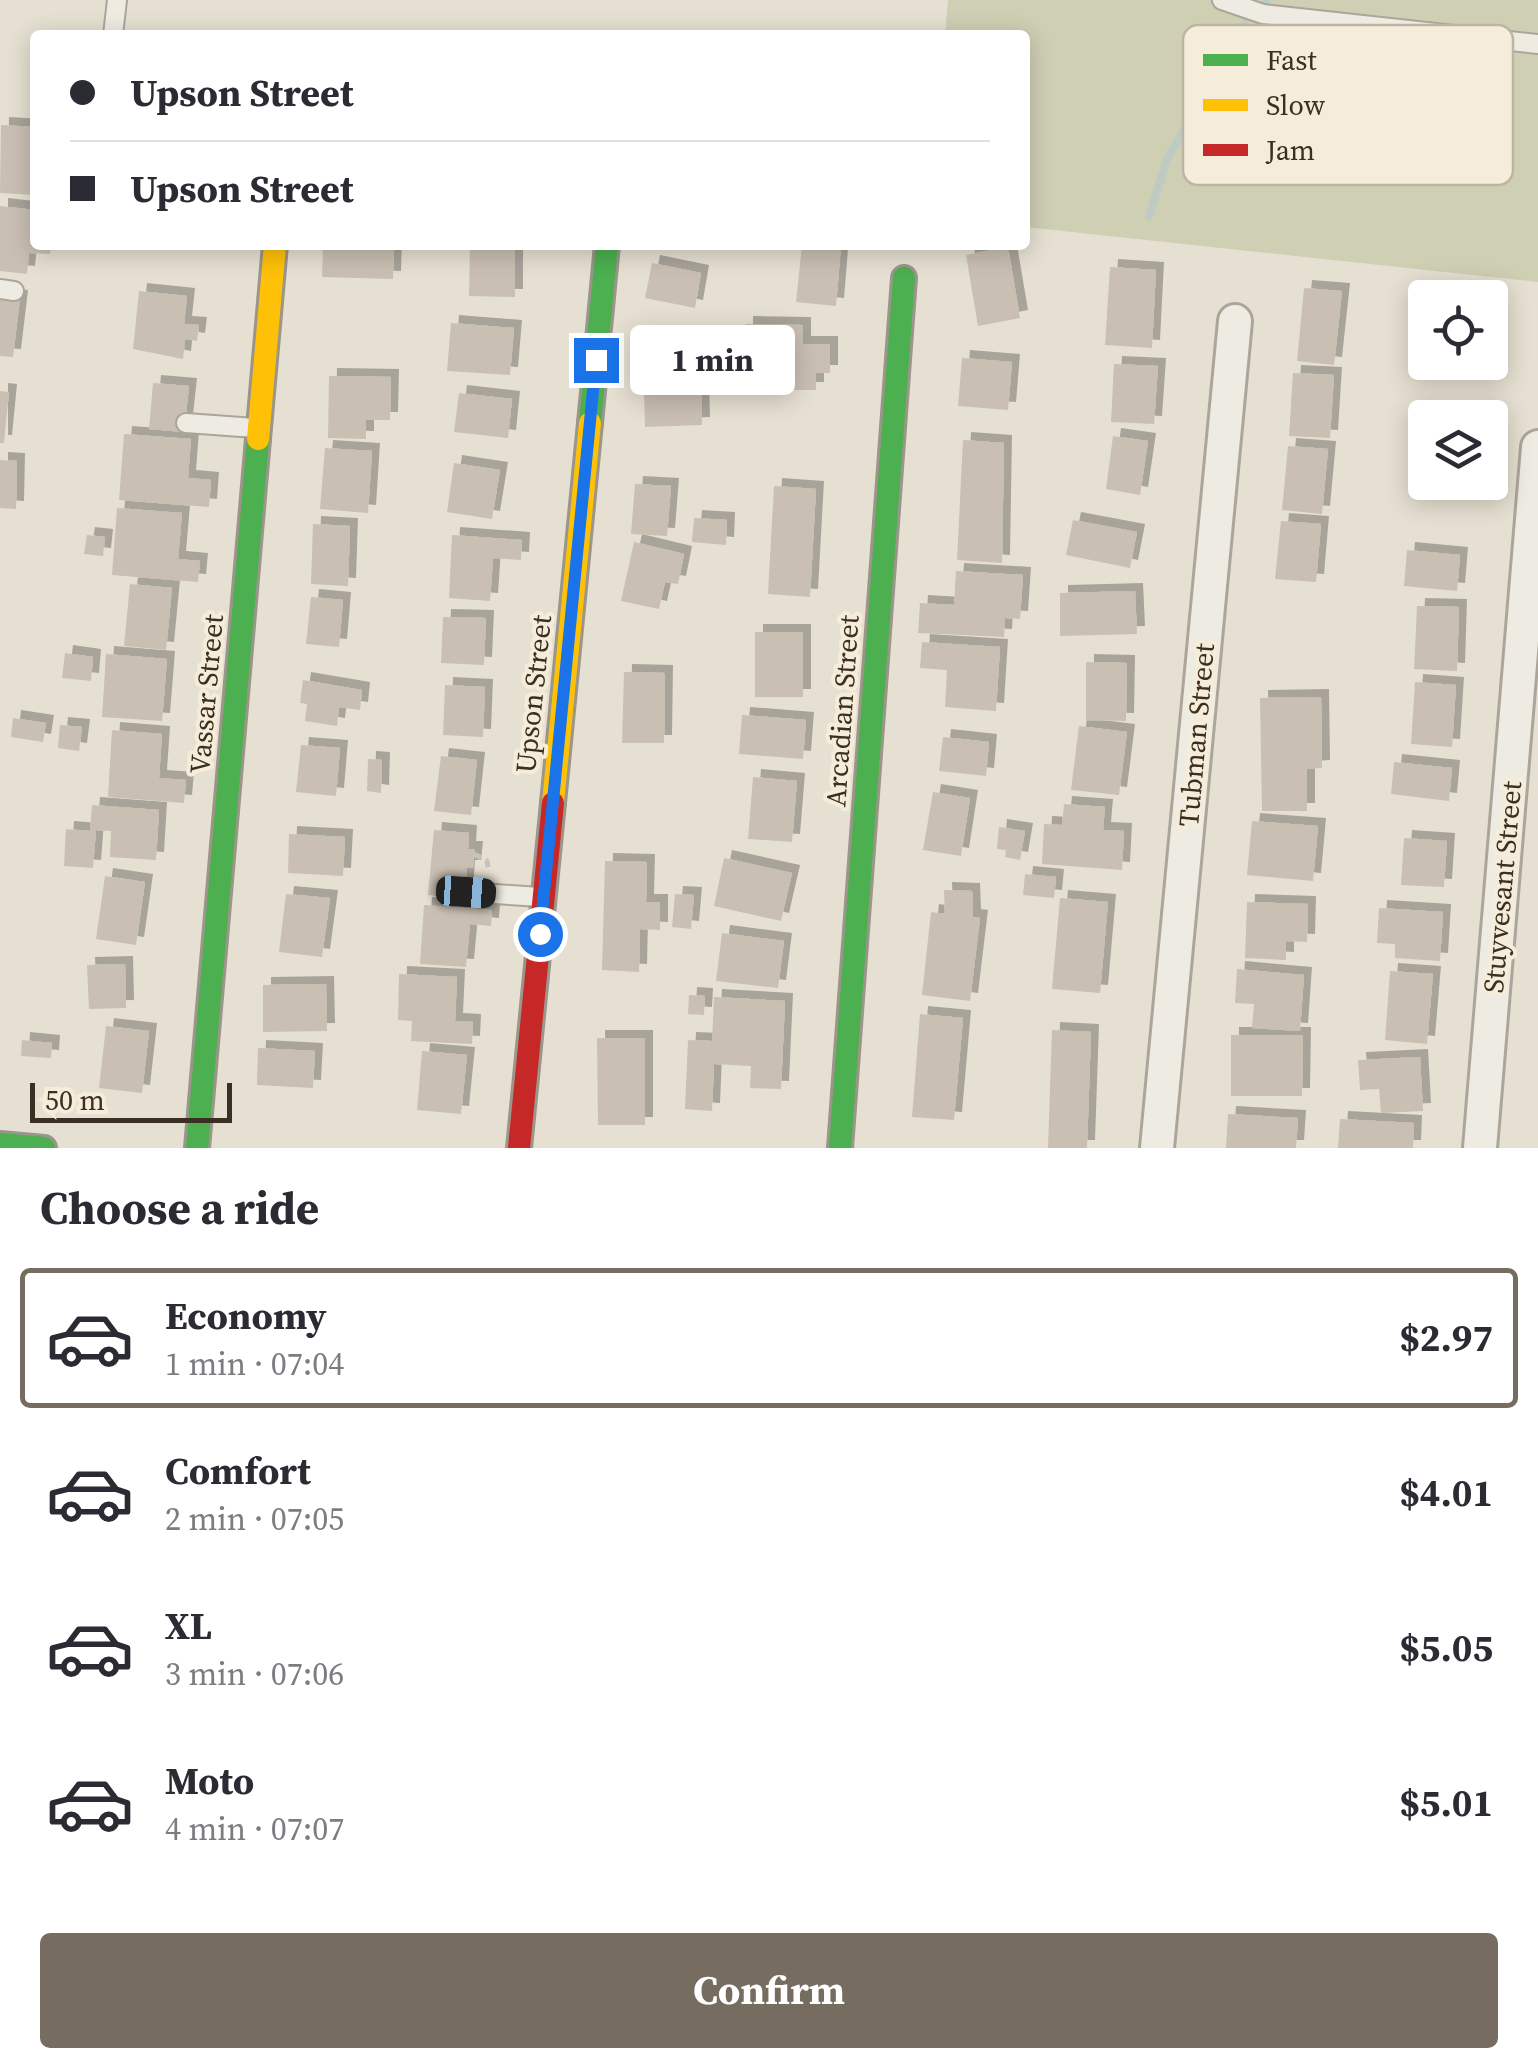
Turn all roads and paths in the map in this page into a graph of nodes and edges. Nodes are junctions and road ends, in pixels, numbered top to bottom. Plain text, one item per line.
1 (116, 0) edge
2 (1222, 0) edge
3 (1364, 25) edge
4 (113, 30) edge
5 (1513, 41) edge
6 (1538, 44) edge
7 (274, 250) edge
8 (607, 250) edge
9 (904, 278) dead end
10 (1235, 321) dead end
11 (186, 423) dead end
12 (259, 428) junction
13 (1538, 447) edge
14 (466, 892) dead end
15 (543, 898) junction
16 (0, 1144) edge
17 (44, 1148) edge
18 (197, 1148) edge
19 (518, 1148) edge
20 (840, 1148) edge
21 (1157, 1148) edge
22 (1480, 1148) edge

1 - 4 lane
2 - 3 lane
5 - 6 lane
7 - 12 street, Vassar Street
8 - 15 street, Upson Street
9 - 20 street, Arcadian Street
10 - 21 street, Tubman Street
11 - 12 lane
12 - 18 street, Vassar Street
13 - 22 street, Stuyvesant Street
14 - 15 lane
15 - 19 street, Upson Street
16 - 17 street

